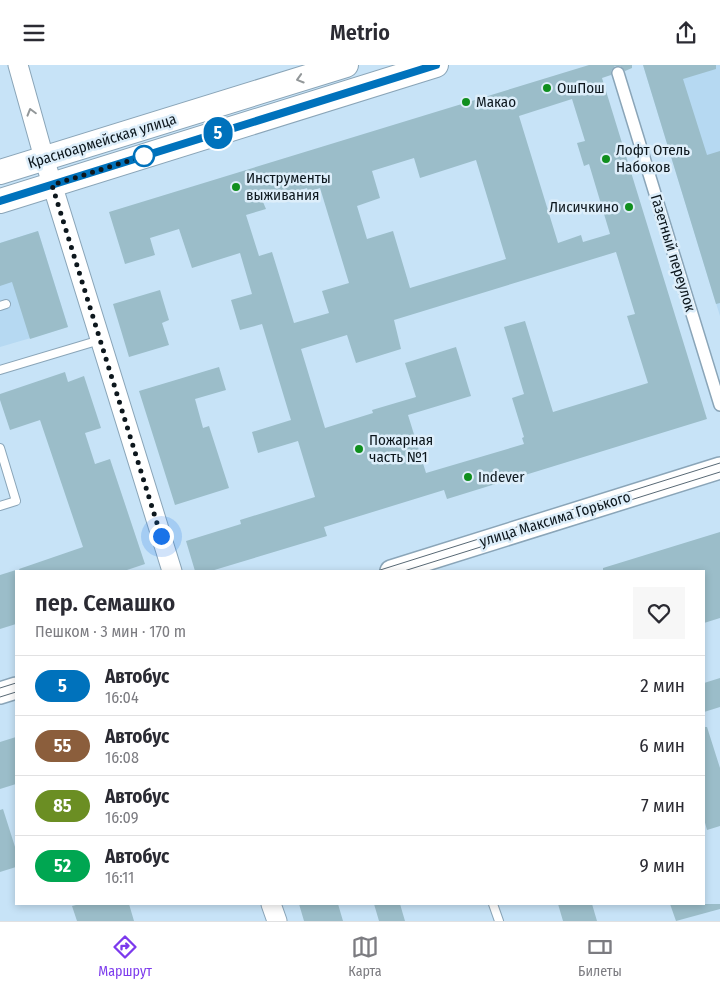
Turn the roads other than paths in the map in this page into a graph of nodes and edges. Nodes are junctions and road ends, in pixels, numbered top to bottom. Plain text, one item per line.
1 (18, 65) edge
2 (346, 65) edge
3 (436, 65) edge
4 (618, 73) dead end
5 (44, 159) junction
6 (0, 172) edge
7 (52, 185) junction
8 (0, 201) edge
9 (100, 340) junction
10 (0, 370) edge
11 (720, 405) edge
12 (0, 448) edge
13 (720, 468) edge
14 (0, 506) edge
15 (172, 570) edge
16 (394, 570) edge
17 (15, 688) edge
18 (0, 693) edge
19 (272, 905) edge
20 (493, 905) edge
21 (277, 921) edge
22 (499, 921) edge

5 -> 1 street
2 -> 5 main road, Красноармейская улица
3 - 7 main road, Красноармейская улица
4 - 11 street, Газетный переулок
5 - 6 main road, Красноармейская улица
5 - 7 street
7 - 8 main road, Красноармейская улица
7 - 9 street
9 - 10 lane
9 - 15 street
12 - 14 lane
13 - 16 main road, улица Максима Горького
17 - 18 main road
19 - 21 street
20 - 22 lane

